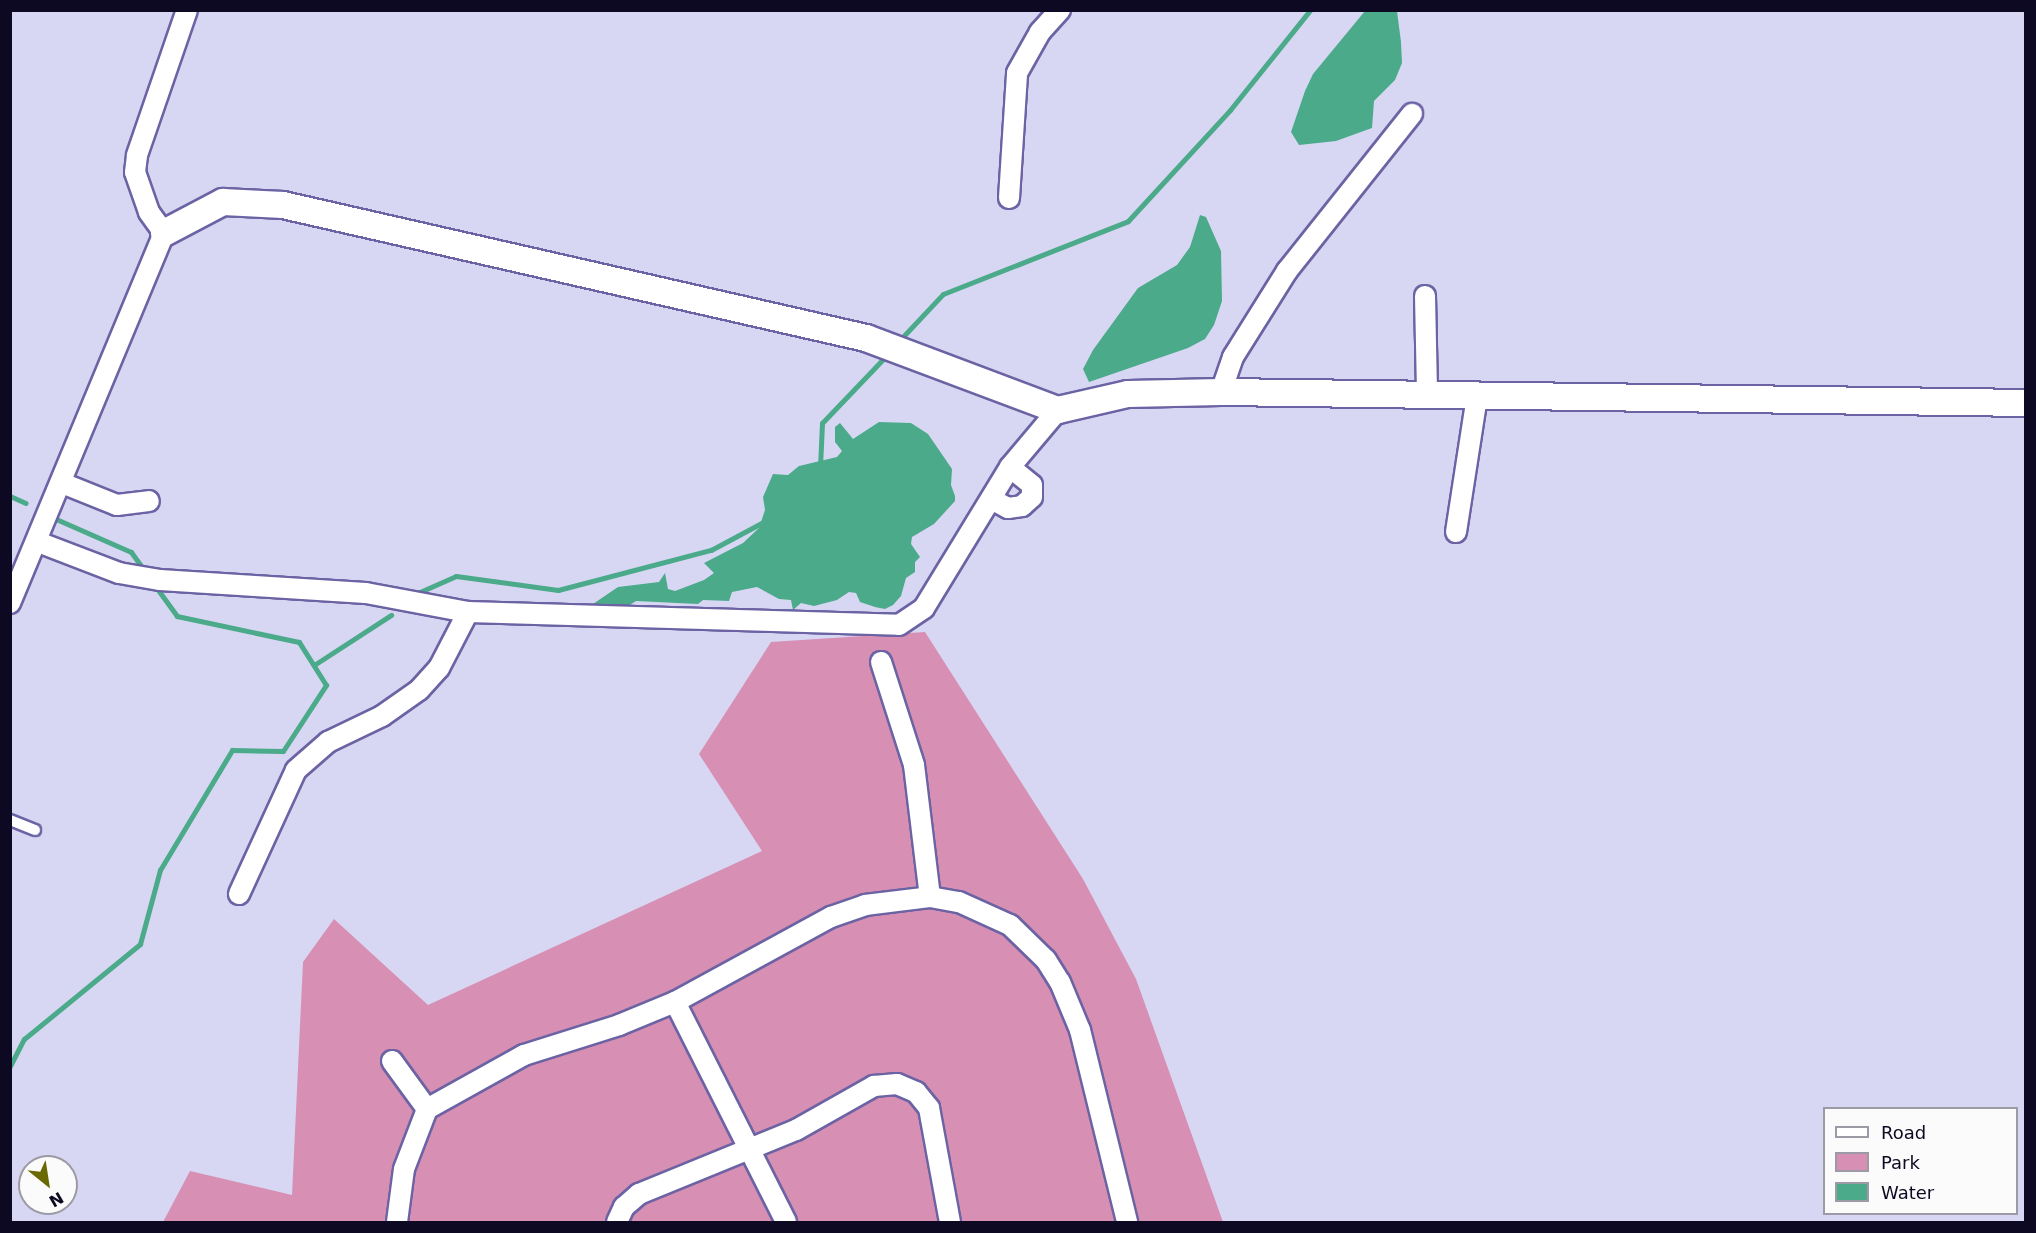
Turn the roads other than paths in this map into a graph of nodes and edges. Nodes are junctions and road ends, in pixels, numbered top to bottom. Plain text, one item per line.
1 (186, 10) edge
2 (1060, 10) edge
3 (1412, 114) dead end
4 (1009, 198) dead end
5 (164, 233) junction
6 (1425, 296) dead end
7 (1221, 392) junction
8 (1427, 395) junction
9 (1477, 396) junction
10 (2025, 403) edge
11 (1052, 407) junction
12 (1010, 467) junction
13 (60, 490) junction
14 (991, 499) junction
15 (149, 501) dead end
16 (1456, 532) dead end
17 (41, 537) junction
18 (10, 603) edge
19 (468, 612) junction
20 (881, 662) dead end
21 (10, 820) edge
22 (36, 830) dead end
23 (239, 894) dead end
24 (930, 897) junction
25 (675, 1002) junction
26 (392, 1060) dead end
27 (427, 1110) junction
28 (749, 1150) junction
29 (397, 1222) edge
30 (617, 1222) edge
31 (786, 1222) edge
32 (950, 1222) edge
33 (1127, 1222) edge

1 - 5 street
2 - 4 street
3 - 7 street
5 - 11 street
5 - 13 street
6 - 8 street
7 - 8 street
7 - 11 street
8 - 9 street
9 - 10 street
9 - 16 street
11 - 12 street
12 - 14 street
12 - 14 street
13 - 15 street
13 - 17 street
14 - 19 street
17 - 18 street
17 - 19 street
19 - 23 street
20 - 24 street
21 - 22 lane
24 - 25 street
24 - 33 street
25 - 27 street
25 - 28 street
26 - 27 street
27 - 29 street
28 - 30 street
28 - 31 street
28 - 32 street

